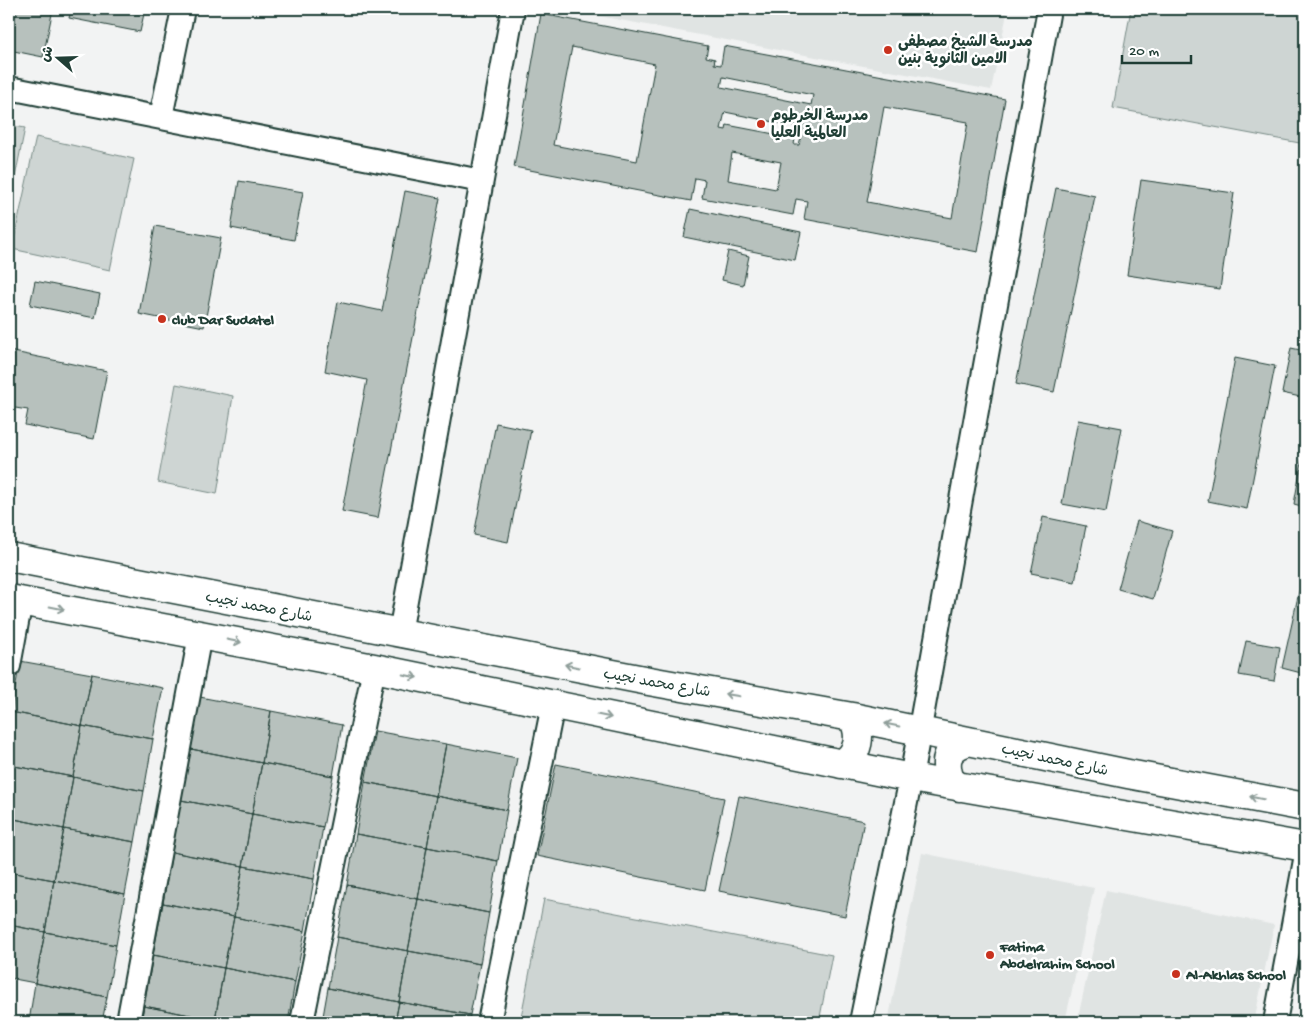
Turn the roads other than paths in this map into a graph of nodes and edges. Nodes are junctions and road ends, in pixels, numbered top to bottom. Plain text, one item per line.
1 (183, 9) edge
2 (513, 9) edge
3 (1049, 9) edge
4 (9, 88) edge
5 (161, 117) junction
6 (481, 181) junction
7 (9, 557) edge
8 (15, 600) edge
9 (400, 633) junction
10 (200, 635) junction
11 (9, 666) edge
12 (374, 668) junction
13 (553, 705) junction
14 (852, 717) junction
15 (919, 731) junction
16 (969, 741) junction
17 (841, 764) junction
18 (911, 778) junction
19 (960, 787) junction
20 (1305, 807) edge
21 (1305, 847) edge
22 (1305, 860) edge
23 (128, 1022) edge
24 (302, 1022) edge
25 (488, 1022) edge
26 (861, 1022) edge
27 (1275, 1022) edge

1 - 5 street
2 - 6 street
3 - 15 street
4 - 5 street
5 - 6 street
6 - 9 street
7 - 9 main road, شارع محمد نجيب
8 -> 10 main road
8 - 11 street
14 -> 9 main road, شارع محمد نجيب
10 -> 12 main road
10 - 23 street
12 -> 13 main road
12 - 24 street
13 -> 17 main road
13 - 25 street
15 -> 14 main road, شارع محمد نجيب
14 - 17 main road
15 - 16 main road, شارع محمد نجيب
15 - 18 street
16 - 19 main road
20 -> 16 main road, شارع محمد نجيب
17 - 18 main road
18 - 19 main road
18 - 26 street
19 - 21 main road
22 - 27 street

